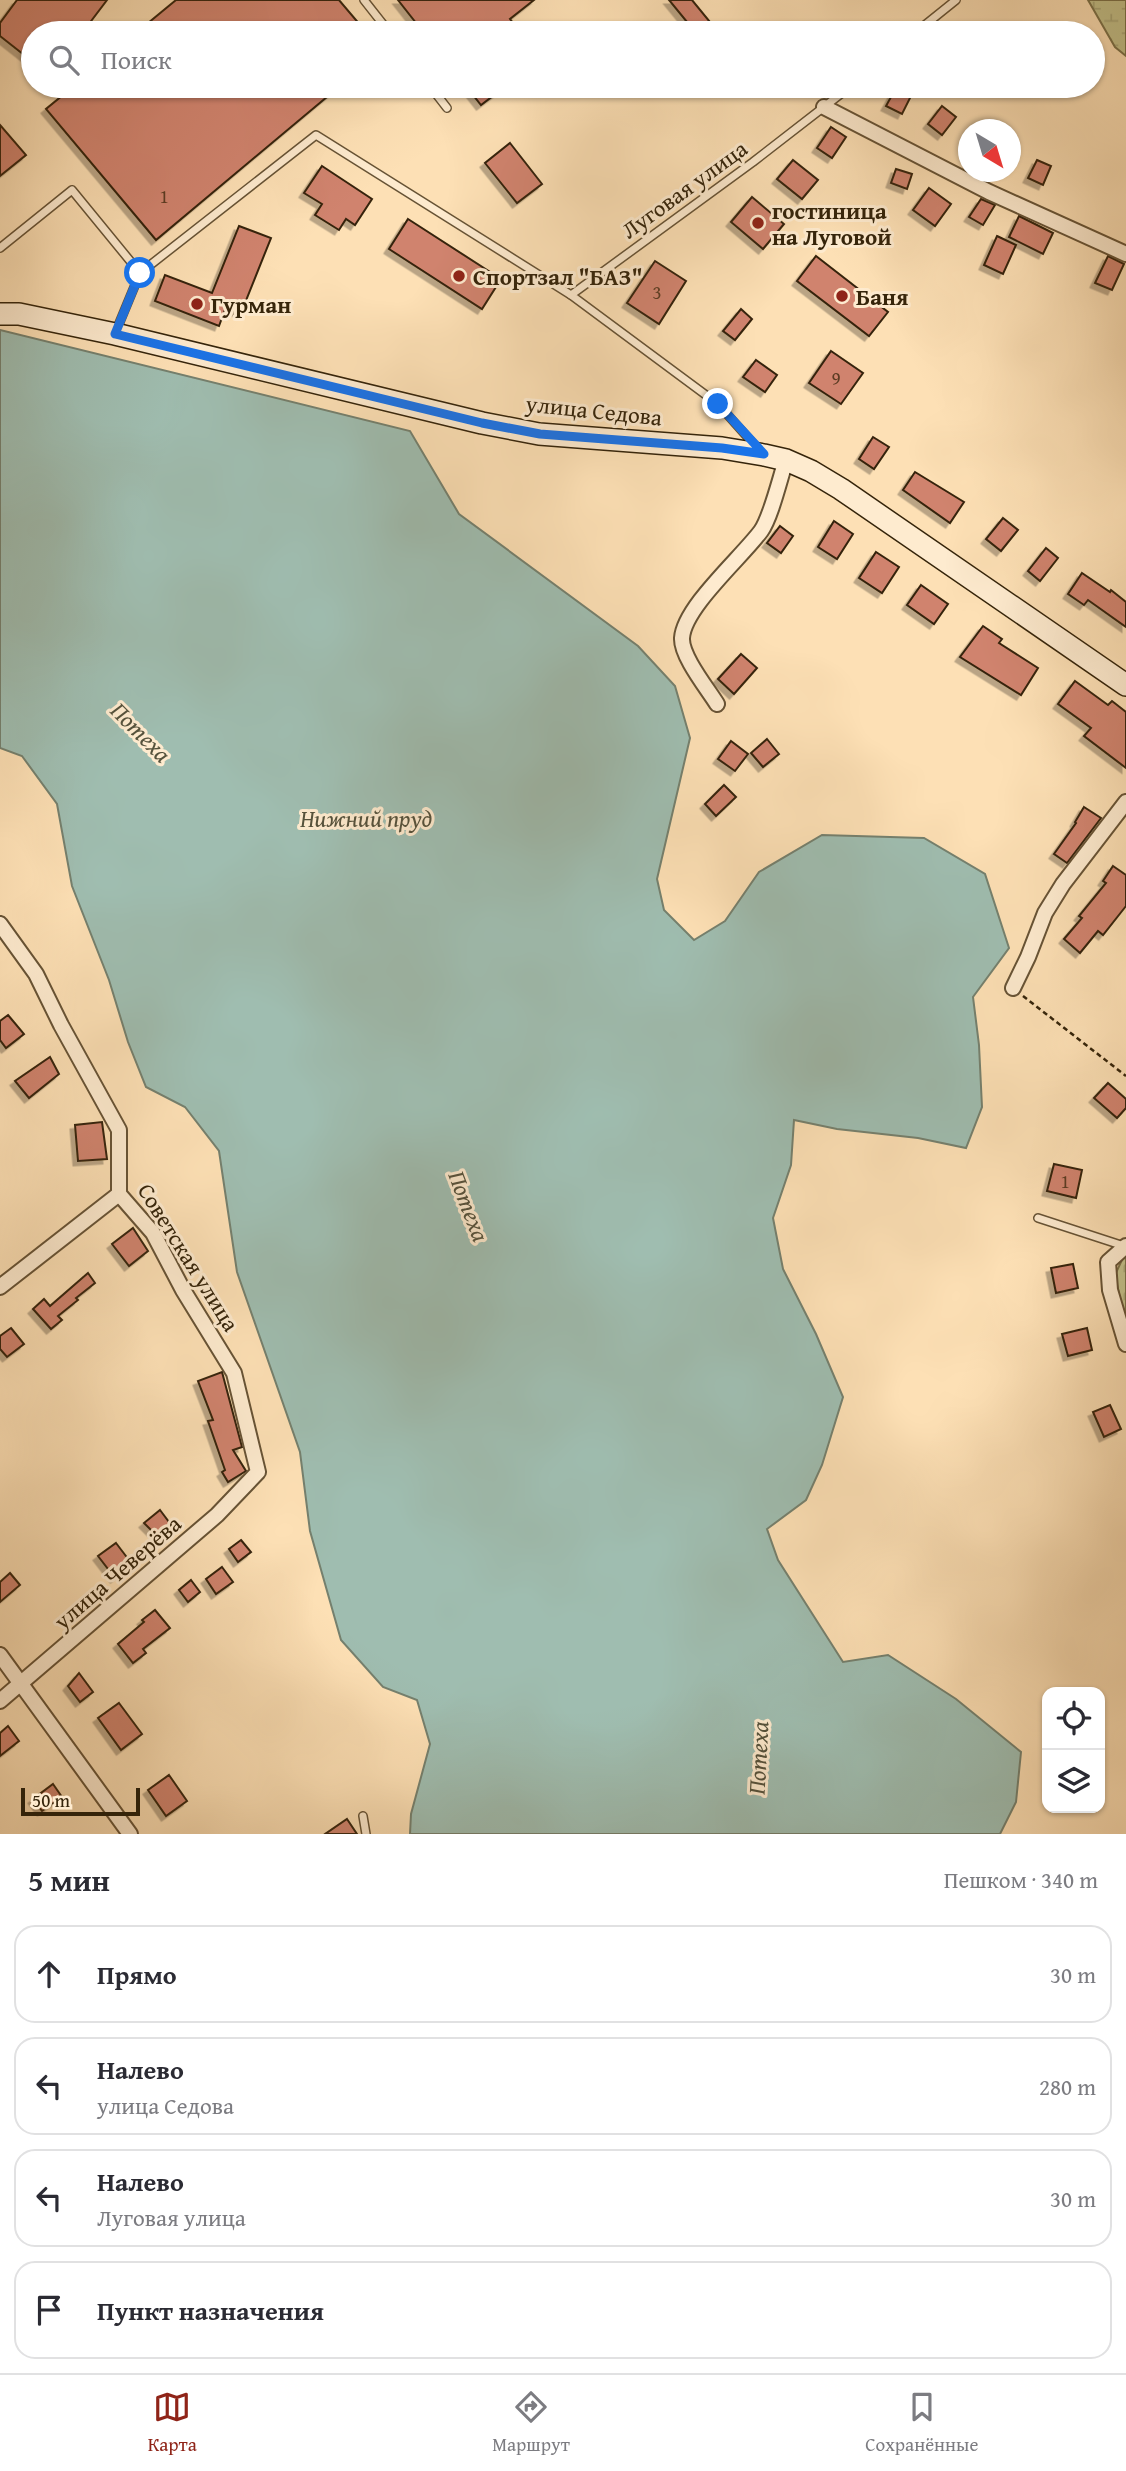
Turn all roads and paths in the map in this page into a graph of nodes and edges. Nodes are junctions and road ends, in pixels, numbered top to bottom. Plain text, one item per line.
1 (365, 0) edge
2 (956, 0) edge
3 (381, 21) edge
4 (930, 21) edge
5 (439, 98) edge
6 (836, 98) edge
7 (824, 107) junction
8 (447, 108) dead end
9 (0, 248) edge
10 (1126, 254) edge
11 (140, 273) junction
12 (571, 295) junction
13 (0, 314) edge
14 (115, 334) junction
15 (764, 454) junction
16 (786, 460) junction
17 (1126, 685) edge
18 (717, 704) dead end
19 (1126, 802) edge
20 (0, 924) edge
21 (1013, 988) joint
22 (1126, 1076) edge
23 (119, 1194) junction
24 (1038, 1219) dead end
25 (1125, 1246) edge
26 (0, 1287) edge
27 (1126, 1344) edge
28 (258, 1472) joint
29 (0, 1655) edge
30 (22, 1683) junction
31 (0, 1701) edge
32 (363, 1816) dead end
33 (130, 1834) edge
34 (366, 1834) edge

1 - 3 lane
2 - 4 lane
5 - 8 lane
6 - 7 lane, Луговая улица
7 - 10 street
7 - 12 lane, Луговая улица
9 - 11 lane
11 - 12 lane
11 - 14 lane
12 - 15 lane
13 - 14 main road, улица Седова
14 - 15 main road, улица Седова
15 - 16 main road, улица Седова
16 - 17 main road, улица Седова
16 - 18 street
19 - 21 street
20 - 23 street, Советская улица
21 - 22 path
23 - 26 street
23 - 28 street, Советская улица
24 - 25 lane
25 - 27 street
28 - 30 street, улица Чеверёва
29 - 30 street
30 - 31 street, улица Чеверёва
30 - 33 street
32 - 34 lane

